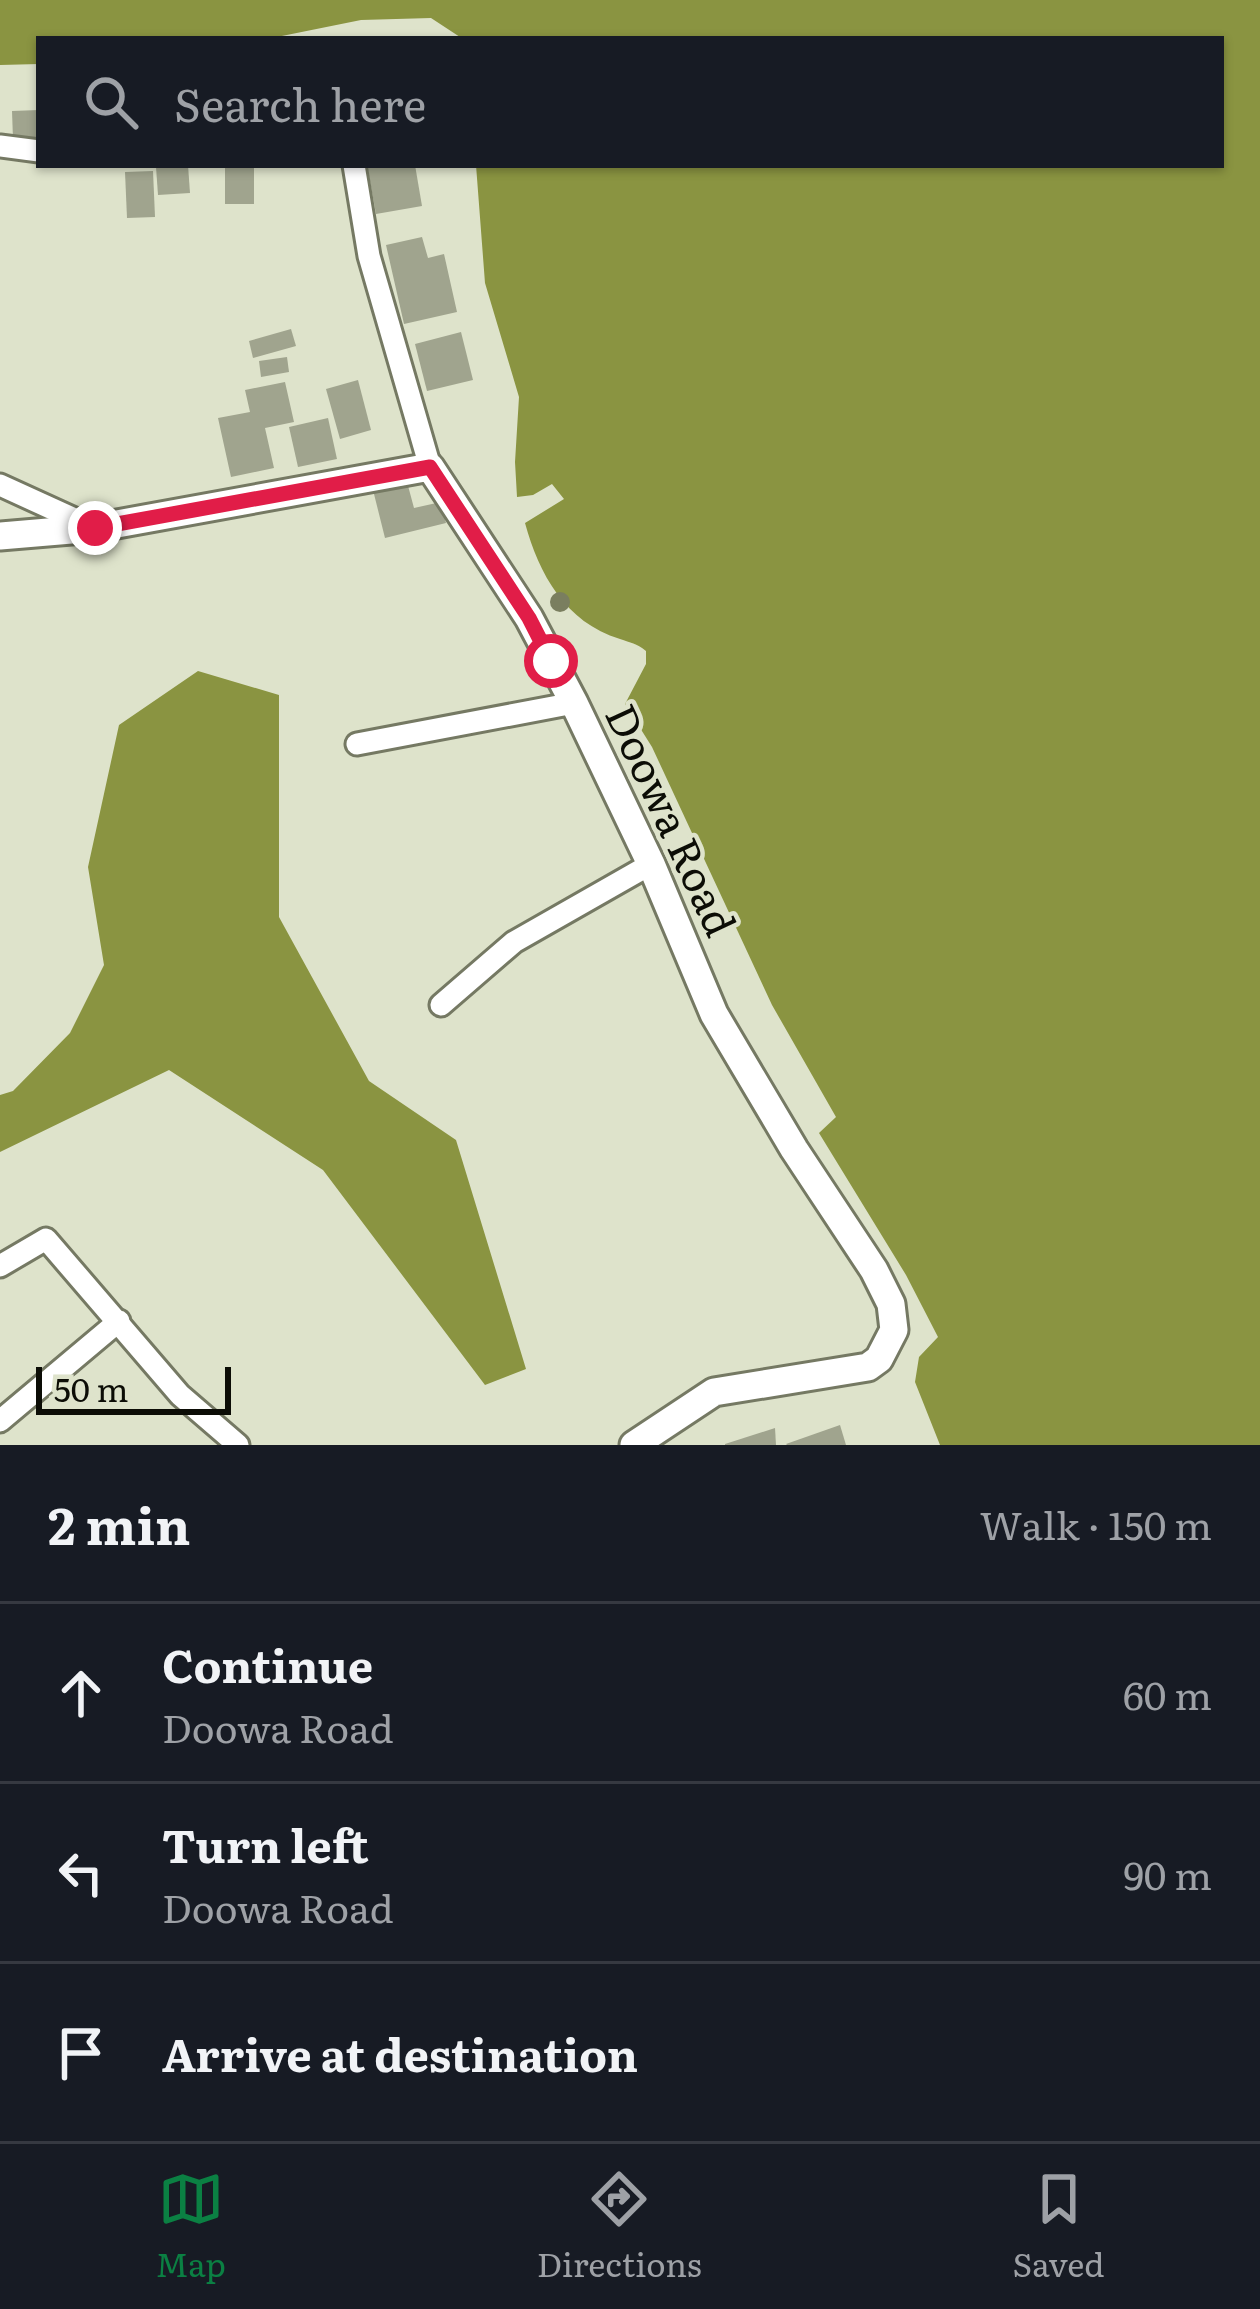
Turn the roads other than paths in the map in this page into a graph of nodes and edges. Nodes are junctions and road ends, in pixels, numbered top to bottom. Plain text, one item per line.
1 (0, 146) edge
2 (36, 151) edge
3 (354, 168) edge
4 (430, 467) junction
5 (0, 485) edge
6 (95, 528) junction
7 (0, 536) edge
8 (574, 703) junction
9 (357, 744) dead end
10 (650, 864) junction
11 (440, 1005) dead end
12 (0, 1266) edge
13 (118, 1321) junction
14 (0, 1421) edge
15 (238, 1445) edge
16 (634, 1445) edge

1 - 2 street
3 - 4 street
4 - 6 street
4 - 8 street, Doowa Road
5 - 6 street
6 - 7 street
8 - 9 street
8 - 10 street, Doowa Road
10 - 11 street
10 - 16 street, Doowa Road
12 - 13 street
13 - 14 street
13 - 15 street

